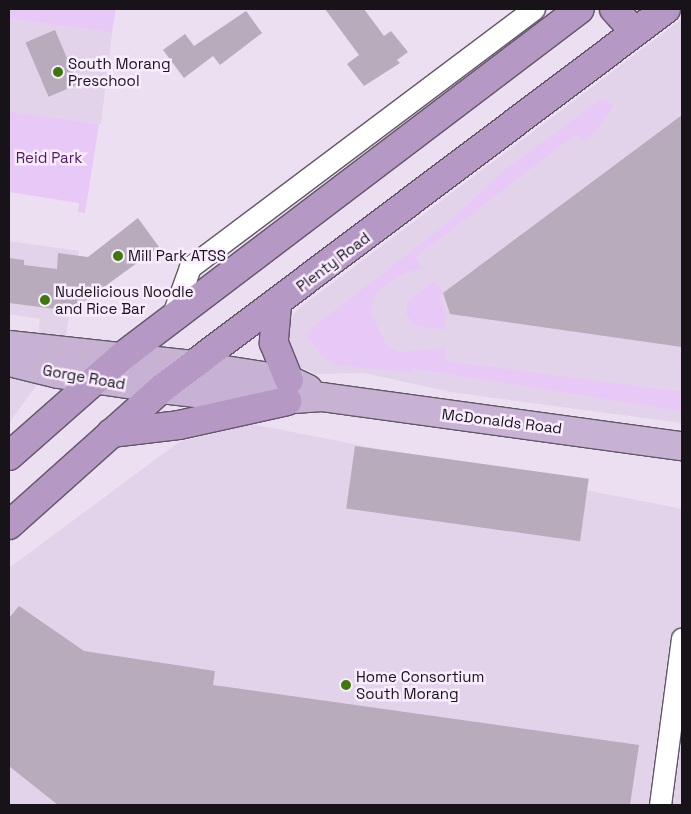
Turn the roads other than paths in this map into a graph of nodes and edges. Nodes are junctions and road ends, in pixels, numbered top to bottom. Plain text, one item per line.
1 (534, 9) edge
2 (580, 9) edge
3 (614, 9) edge
4 (666, 9) edge
5 (635, 32) junction
6 (453, 105) junction
7 (396, 113) junction
8 (277, 304) junction
9 (172, 317) junction
10 (9, 345) edge
11 (120, 358) junction
12 (9, 362) edge
13 (193, 365) junction
14 (93, 380) junction
15 (160, 390) junction
16 (288, 390) junction
17 (111, 433) junction
18 (682, 446) edge
19 (9, 456) edge
20 (9, 525) edge
21 (682, 638) edge
22 (660, 805) edge

1 - 7 street
2 - 6 highway
3 - 5 highway
4 - 5 highway, Plenty Road
5 - 8 highway, Plenty Road
6 - 7 street
6 - 9 highway
7 - 9 street
8 - 13 highway, Plenty Road
8 - 16 highway
9 - 11 highway
10 - 11 main road, Gorge Road
11 - 13 main road, McDonalds Road
11 - 14 highway
12 - 14 main road, Gorge Road
13 - 15 highway, Plenty Road
13 - 16 main road, McDonalds Road
14 - 15 main road, Gorge Road
14 - 19 highway
15 - 16 main road, McDonalds Road
15 - 17 highway, Plenty Road
16 - 17 highway
16 - 18 main road, McDonalds Road
17 - 20 highway, Plenty Road
21 - 22 street

